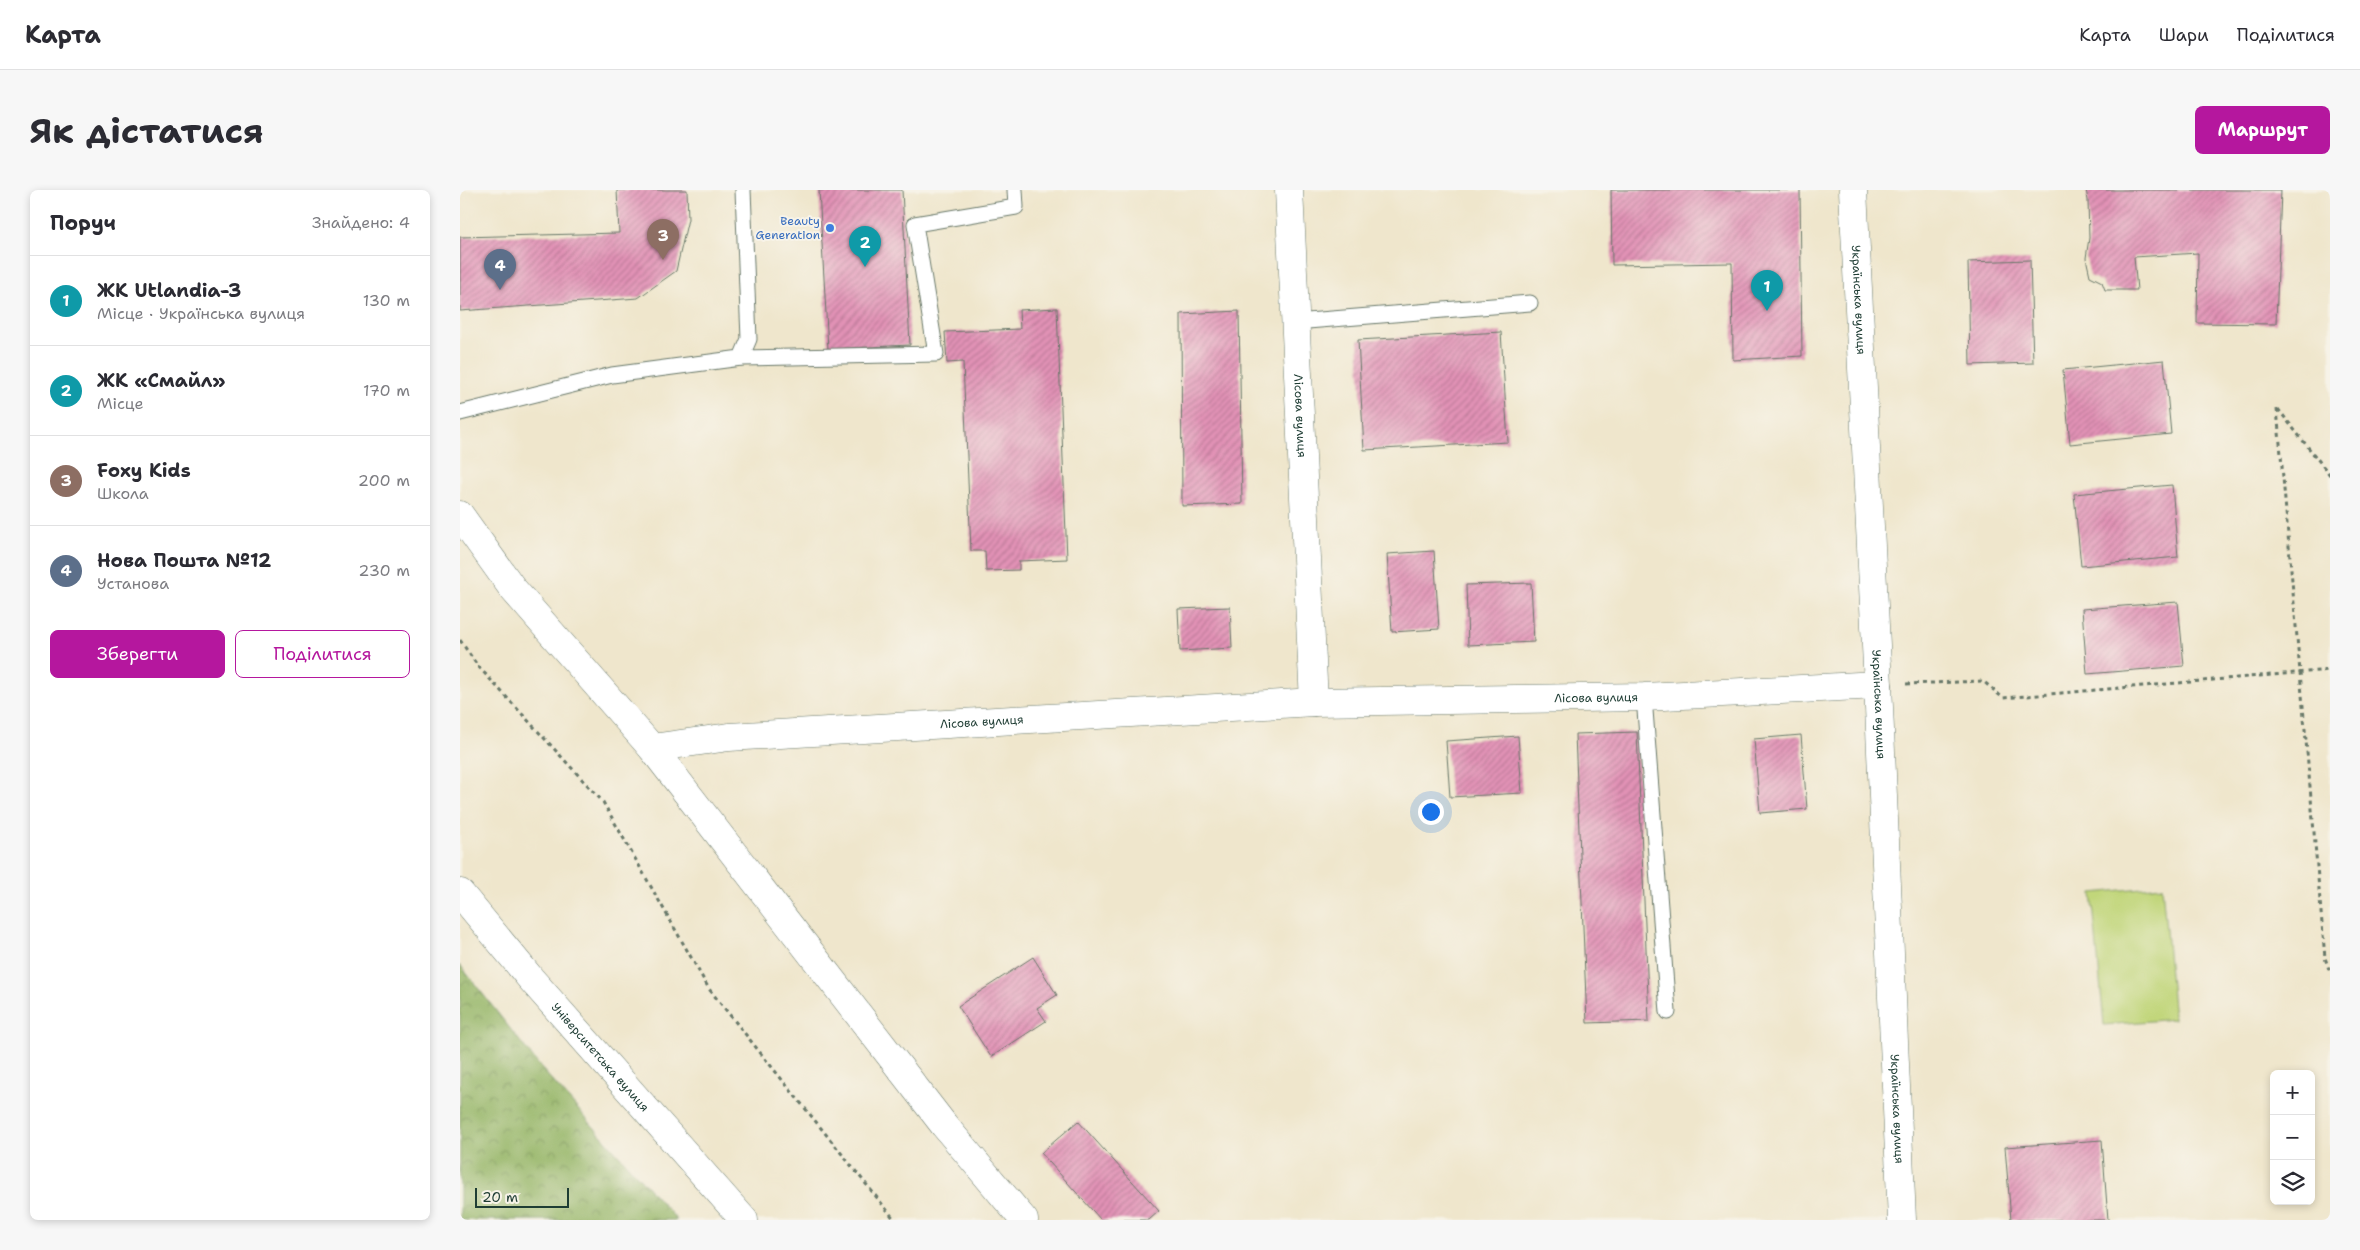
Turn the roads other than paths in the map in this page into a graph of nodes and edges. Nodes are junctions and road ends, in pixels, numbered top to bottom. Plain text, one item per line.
1 (743, 190) edge
2 (1015, 190) edge
3 (1289, 190) edge
4 (1853, 190) edge
5 (1530, 303) dead end
6 (1295, 322) junction
7 (741, 358) junction
8 (460, 413) edge
9 (460, 515) edge
10 (1878, 685) junction
11 (1644, 696) junction
12 (1314, 702) junction
13 (652, 748) junction
14 (460, 893) edge
15 (1668, 1012) dead end
16 (744, 1220) edge
17 (1024, 1220) edge
18 (1902, 1220) edge

1 - 7 lane
2 - 7 lane
3 - 6 street, Лісова вулиця
4 - 10 street, Українська вулиця
5 - 6 lane
6 - 12 street, Лісова вулиця
7 - 8 lane
9 - 13 street
10 - 11 street, Лісова вулиця
10 - 18 street, Українська вулиця
11 - 12 street, Лісова вулиця
11 - 15 lane
12 - 13 street, Лісова вулиця
13 - 17 street
14 - 16 street, Університетська вулиця

